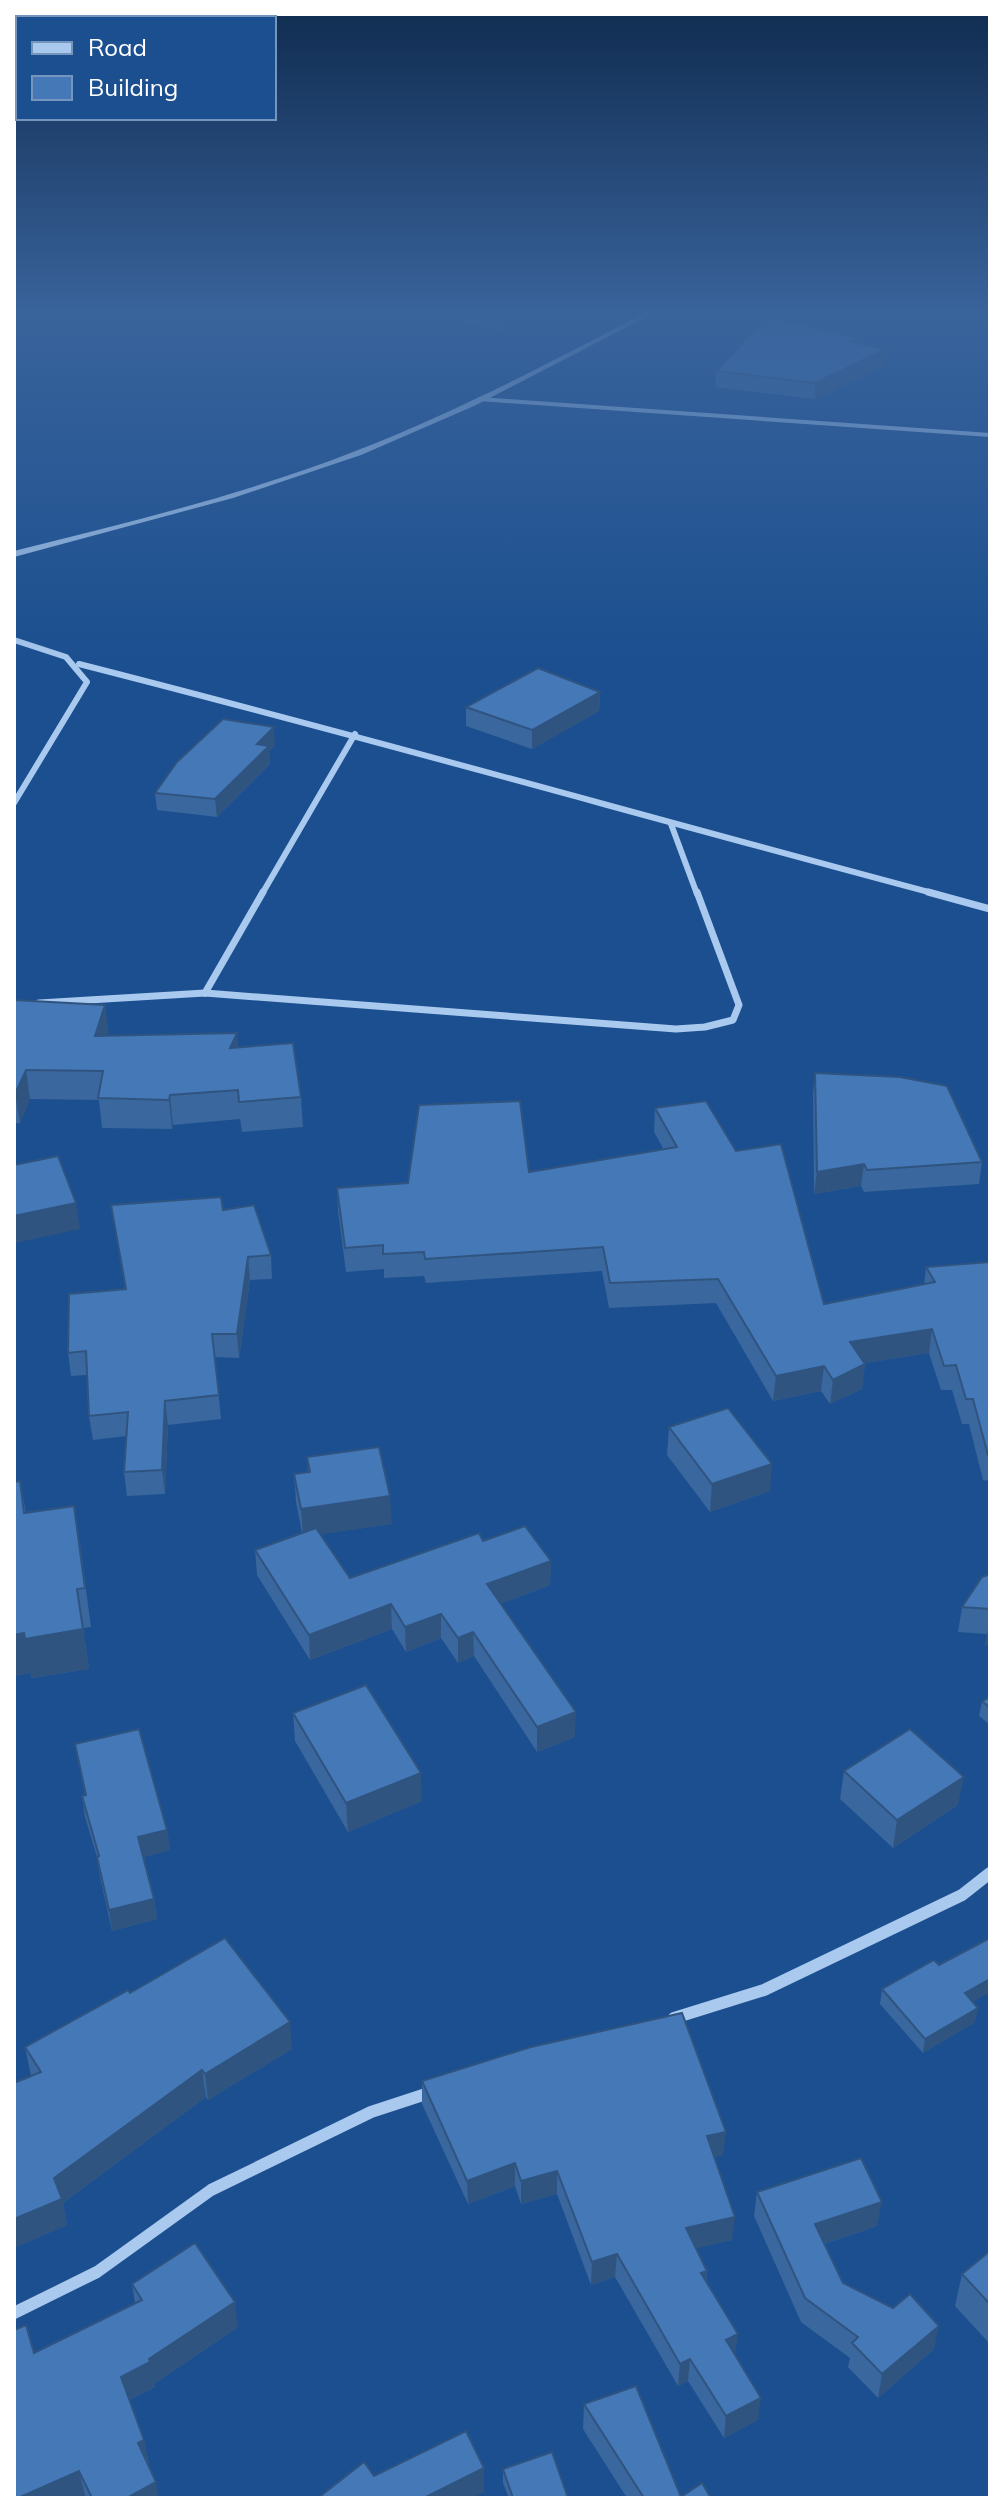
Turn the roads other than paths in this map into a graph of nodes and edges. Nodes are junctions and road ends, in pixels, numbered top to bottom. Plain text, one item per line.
1 (415, 428) edge
2 (894, 428) edge
3 (990, 435) edge
4 (14, 554) edge
5 (14, 640) edge
6 (79, 664) junction
7 (355, 734) junction
8 (14, 803) edge
9 (671, 824) junction
10 (990, 909) edge
11 (205, 993) junction
12 (30, 1003) edge
13 (990, 1873) edge
14 (665, 2021) edge
15 (447, 2086) edge
16 (14, 2313) edge

1 - 4 street
2 - 3 street
5 - 6 street
6 - 7 street
6 - 8 street
7 - 9 street
7 - 11 street
9 - 10 street
9 - 11 street
11 - 12 street
13 - 14 street
15 - 16 street

